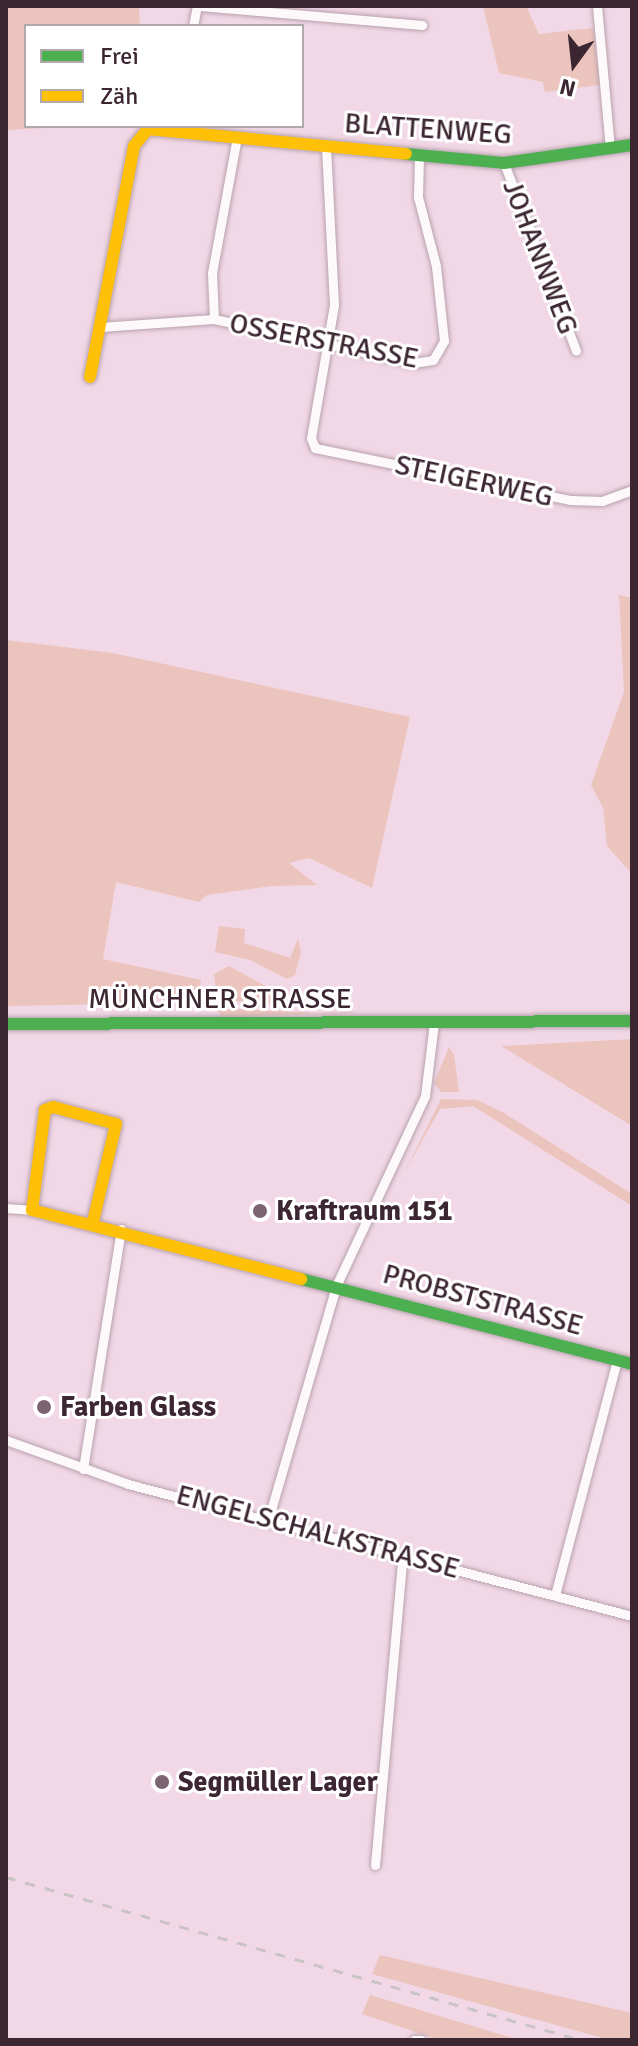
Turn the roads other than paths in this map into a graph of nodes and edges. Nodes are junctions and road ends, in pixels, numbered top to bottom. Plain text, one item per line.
1 (198, 6) edge
2 (597, 6) edge
3 (422, 25) dead end
4 (183, 129) edge
5 (237, 137) junction
6 (632, 145) edge
7 (326, 147) junction
8 (610, 148) junction
9 (419, 157) junction
10 (504, 163) junction
11 (214, 319) junction
12 (100, 327) junction
13 (329, 343) junction
14 (576, 351) dead end
15 (90, 377) dead end
16 (632, 490) edge
17 (632, 1021) edge
18 (434, 1023) junction
19 (6, 1024) edge
20 (6, 1208) edge
21 (32, 1210) junction
22 (93, 1222) junction
23 (121, 1229) junction
24 (336, 1286) junction
25 (617, 1360) junction
26 (632, 1364) edge
27 (6, 1440) edge
28 (83, 1469) junction
29 (269, 1517) junction
30 (403, 1553) junction
31 (555, 1595) junction
32 (632, 1616) edge
33 (375, 1865) dead end

1 - 3 street
2 - 8 street
4 - 5 street, BLATTENWEG
4 - 12 street, BLATTENWEG
5 - 7 street, BLATTENWEG
5 - 11 street
6 - 8 street, BLATTENWEG
7 - 9 street, BLATTENWEG
7 - 13 street
8 - 10 street, BLATTENWEG
9 - 10 street, BLATTENWEG
9 - 13 street, OSSERSTRASSE
10 - 14 street, JOHANNWEG
11 - 12 street, OSSERSTRASSE
11 - 13 street, OSSERSTRASSE
12 - 15 street
13 - 16 street, STEIGERWEG
17 - 18 street, MÜNCHNER STRASSE
18 - 19 street, MÜNCHNER STRASSE
18 - 24 street
20 - 21 street
21 - 22 street, PROBSTSTRASSE
21 - 22 street
22 - 23 street, PROBSTSTRASSE
23 - 24 street, PROBSTSTRASSE
23 - 28 street
24 - 25 street, PROBSTSTRASSE
24 - 29 street
25 - 26 street, PROBSTSTRASSE
25 - 31 street
27 - 28 street, ENGELSCHALKSTRASSE
28 - 29 street, ENGELSCHALKSTRASSE
29 - 30 street, ENGELSCHALKSTRASSE
30 - 31 street, ENGELSCHALKSTRASSE
30 - 33 street
31 - 32 street, ENGELSCHALKSTRASSE

